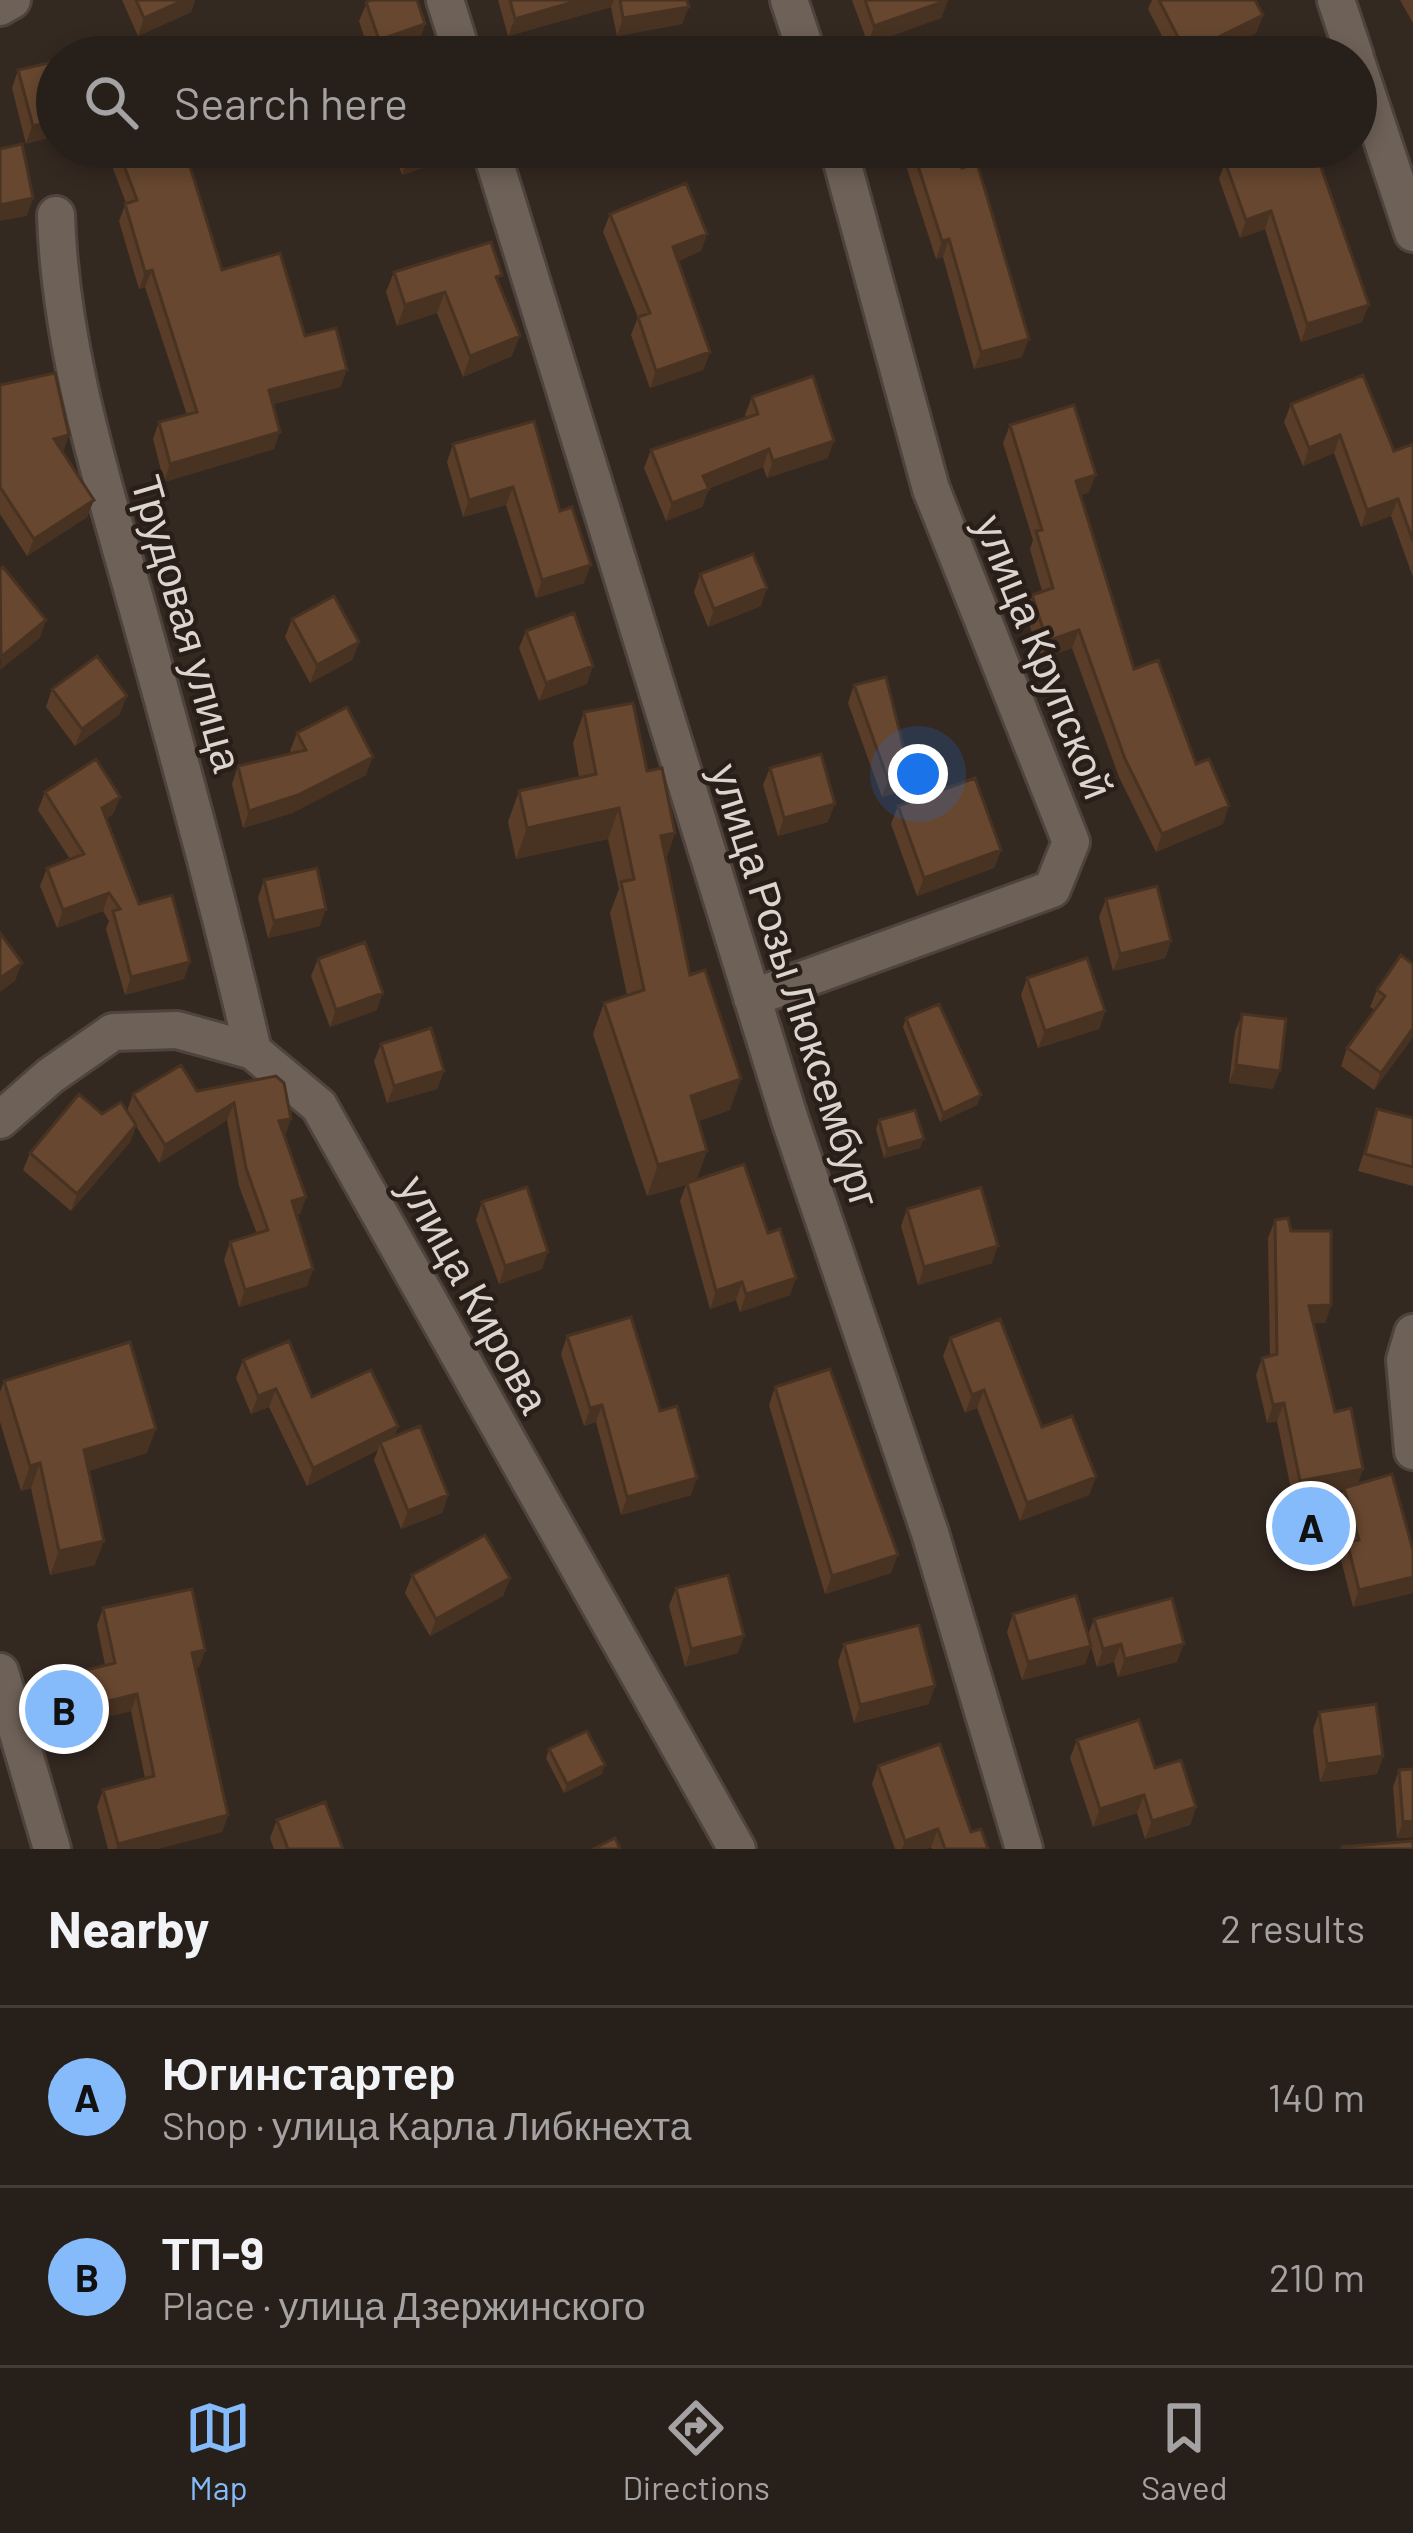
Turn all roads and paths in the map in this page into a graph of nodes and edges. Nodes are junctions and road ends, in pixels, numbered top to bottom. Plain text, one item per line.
1 (12, 0) edge
2 (445, 0) edge
3 (789, 0) edge
4 (1336, 0) edge
5 (0, 7) edge
6 (456, 36) edge
7 (801, 36) edge
8 (1348, 36) edge
9 (1377, 125) edge
10 (496, 168) edge
11 (844, 168) edge
12 (56, 215) dead end
13 (1413, 233) edge
14 (752, 998) junction
15 (253, 1052) junction
16 (0, 1120) edge
17 (1413, 1333) edge
18 (1413, 1450) edge
19 (0, 1672) edge
20 (52, 1849) edge
21 (737, 1849) edge
22 (1024, 1849) edge

1 - 5 street
2 - 6 street
3 - 7 street
4 - 8 street
9 - 13 street
10 - 14 street, улица Розы Люксембург
11 - 14 street, улица Крупской
12 - 15 street, Трудовая улица
14 - 22 street, улица Розы Люксембург
15 - 16 street, улица Кирова
15 - 21 street, улица Кирова
17 - 18 street
19 - 20 street

